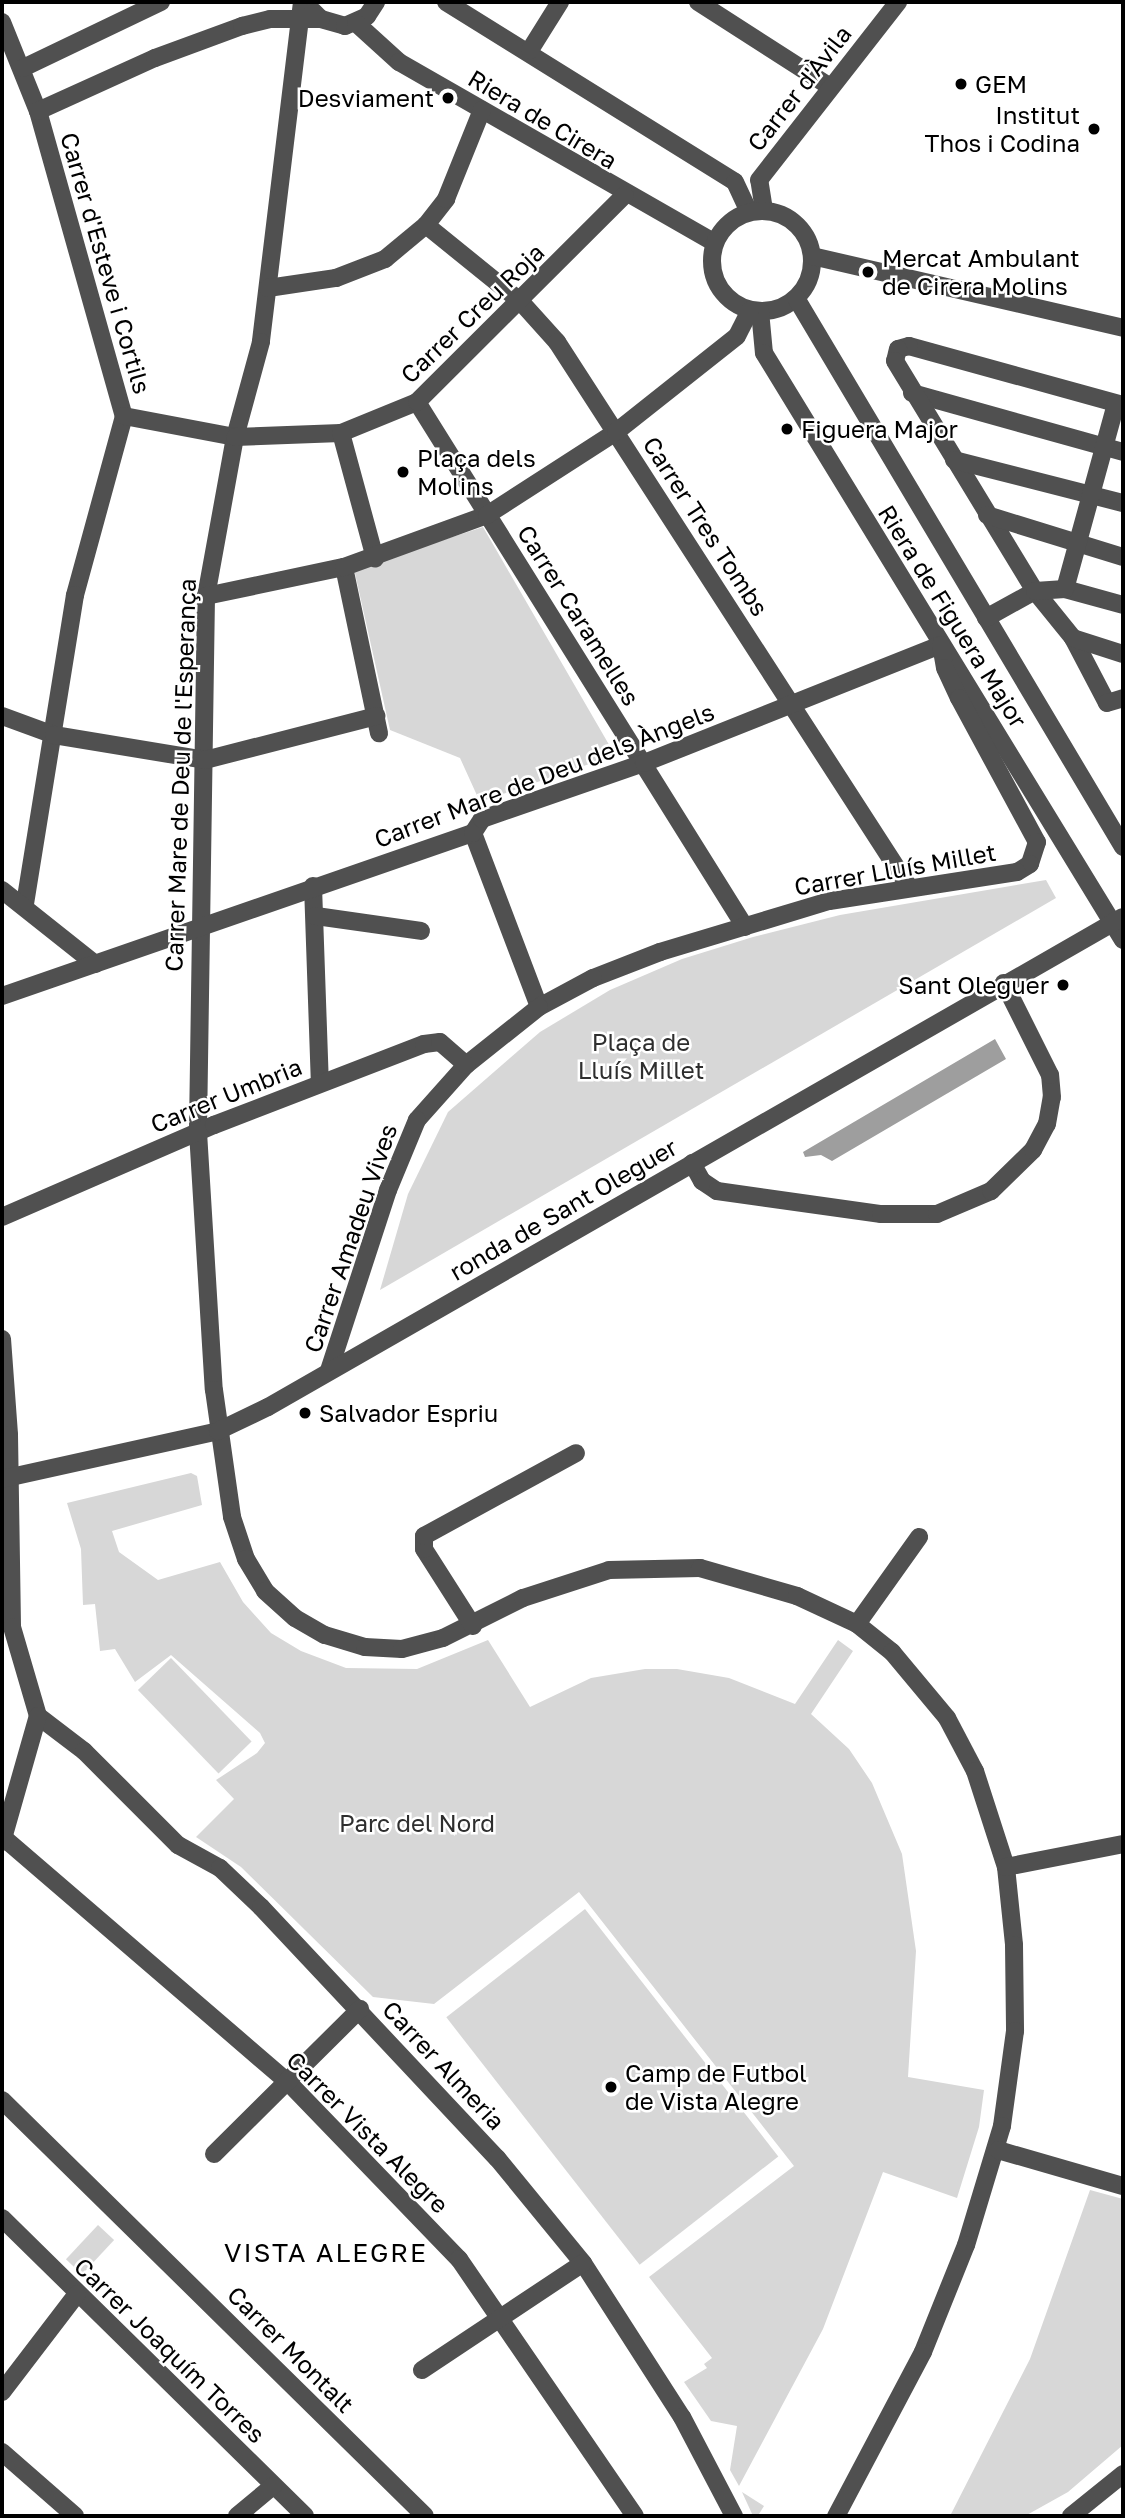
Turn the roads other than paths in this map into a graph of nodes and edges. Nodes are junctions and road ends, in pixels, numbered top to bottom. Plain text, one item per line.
1 (161, 2) edge
2 (302, 2) edge
3 (307, 2) edge
4 (376, 2) edge
5 (446, 2) edge
6 (560, 2) edge
7 (698, 2) edge
8 (898, 2) edge
9 (321, 19) junction
10 (297, 20) junction
11 (2, 22) edge
12 (356, 23) junction
13 (8, 46) edge
14 (530, 50) junction
15 (23, 68) junction
16 (829, 86) junction
17 (482, 110) junction
18 (38, 111) junction
19 (625, 195) junction
20 (756, 211) junction
21 (426, 225) junction
22 (715, 243) junction
23 (812, 256) junction
24 (268, 288) junction
25 (796, 298) junction
26 (521, 302) junction
27 (755, 310) junction
28 (1123, 328) edge
29 (912, 393) junction
30 (416, 402) junction
31 (1120, 405) edge
32 (124, 416) junction
33 (616, 432) junction
34 (341, 433) junction
35 (235, 437) junction
36 (1103, 446) junction
37 (1123, 452) edge
38 (954, 460) junction
39 (1091, 493) junction
40 (1123, 503) edge
41 (487, 515) junction
42 (988, 515) junction
43 (1077, 543) junction
44 (1123, 557) edge
45 (375, 558) junction
46 (344, 567) junction
47 (1065, 589) junction
48 (1035, 591) junction
49 (206, 596) junction
50 (1123, 605) edge
51 (986, 618) junction
52 (1073, 638) junction
53 (941, 645) junction
54 (1123, 654) edge
55 (1123, 698) edge
56 (793, 705) junction
57 (2, 716) edge
58 (54, 735) junction
59 (205, 760) junction
60 (644, 763) junction
61 (473, 833) junction
62 (1123, 847) edge
63 (313, 886) junction
64 (909, 887) junction
65 (2, 890) edge
66 (25, 905) junction
67 (316, 916) junction
68 (1118, 920) edge
69 (199, 927) junction
70 (745, 927) junction
71 (421, 931) dead end
72 (1123, 940) edge
73 (95, 964) junction
74 (1004, 983) junction
75 (2, 996) edge
76 (539, 1007) junction
77 (466, 1065) junction
78 (320, 1083) junction
79 (198, 1132) junction
80 (692, 1163) junction
81 (2, 1217) edge
82 (2, 1339) edge
83 (329, 1371) junction
84 (218, 1431) junction
85 (576, 1453) dead end
86 (6, 1478) edge
87 (6, 1527) edge
88 (919, 1537) dead end
89 (857, 1624) junction
90 (473, 1626) junction
91 (38, 1716) junction
92 (3, 1840) edge
93 (1123, 1844) edge
94 (1006, 1867) junction
95 (360, 2009) junction
96 (287, 2081) junction
97 (2, 2100) edge
98 (998, 2150) junction
99 (215, 2154) dead end
100 (1123, 2186) edge
101 (2, 2218) edge
102 (583, 2263) junction
103 (76, 2294) junction
104 (501, 2318) junction
105 (422, 2370) dead end
106 (2, 2392) edge
107 (2, 2452) edge
108 (1123, 2474) edge
109 (273, 2486) junction
110 (1123, 2487) edge
111 (75, 2516) edge
112 (237, 2516) edge
113 (305, 2516) edge
114 (425, 2516) edge
115 (635, 2516) edge
116 (734, 2516) edge
117 (836, 2516) edge
118 (1073, 2516) edge

1 - 15 street
2 - 10 street, Carrer Mare de Deu de l'Esperança
3 - 9 street
4 - 12 street
5 - 14 street
6 - 14 street
7 - 16 street
8 - 16 street, Carrer d'Àvila
9 - 10 street
9 - 12 street
10 - 18 street
10 - 24 street, Carrer Mare de Deu de l'Esperança
11 - 13 street, Carrer d'Esteve i Cortils
12 - 17 street, Riera de Cirera
13 - 15 street, Carrer d'Esteve i Cortils
14 - 20 street
15 - 18 street, Carrer d'Esteve i Cortils
16 - 20 street, Carrer d'Àvila
17 - 19 street, Riera de Cirera
17 - 21 street
18 - 32 street, Carrer d'Esteve i Cortils
19 - 22 street, Riera de Cirera
19 - 26 street, Carrer Creu Roja
20 - 22 street
20 - 23 street
21 - 24 street
21 - 26 street, Carrer Tres Tombs
22 - 27 street
23 - 25 street
23 - 28 street
24 - 35 street, Carrer Mare de Deu de l'Esperança
25 - 27 street
25 - 51 street, Riera de Figuera Major
26 - 30 street, Carrer Creu Roja
26 - 33 street, Carrer Tres Tombs
27 - 33 street
27 - 53 street, Riera de Figuera Major
29 - 31 street
29 - 36 street
29 - 38 street
30 - 34 street, Carrer Creu Roja
30 - 41 street, Carrer Caramelles
31 - 36 street
32 - 35 street, Carrer Creu Roja
32 - 58 street, Carrer d'Esteve i Cortils
33 - 41 street
33 - 56 street, Carrer Tres Tombs
34 - 35 street, Carrer Creu Roja
34 - 45 street
35 - 49 street, Carrer Mare de Deu de l'Esperança
36 - 37 street
36 - 39 street
38 - 39 street
38 - 42 street
39 - 40 street
39 - 43 street
41 - 45 street
41 - 60 street, Carrer Caramelles
42 - 43 street
42 - 48 street
43 - 44 street
43 - 47 street
45 - 46 street
46 - 49 street
46 - 59 street
47 - 48 street
47 - 50 street
48 - 51 street
48 - 52 street
49 - 59 street, Carrer Mare de Deu de l'Esperança
51 - 62 street, Riera de Figuera Major
52 - 54 street
52 - 55 street
53 - 56 street, Carrer Mare de Deu dels Àngels
53 - 64 street, Carrer Lluís Millet
53 - 68 street, Riera de Figuera Major
56 - 60 street, Carrer Mare de Deu dels Àngels
56 - 64 street, Carrer Tres Tombs
57 - 58 street
58 - 59 street
58 - 66 street, Carrer d'Esteve i Cortils
59 - 69 street, Carrer Mare de Deu de l'Esperança
60 - 61 street, Carrer Mare de Deu dels Àngels
60 - 70 street, Carrer Caramelles
61 - 63 street, Carrer Mare de Deu dels Àngels
61 - 76 street
63 - 67 street
63 - 69 street, Carrer Mare de Deu dels Àngels
64 - 70 street, Carrer Lluís Millet
65 - 66 street
66 - 73 street
67 - 71 street
67 - 78 street
68 - 72 street, Riera de Figuera Major
68 - 74 street, ronda de Sant Oleguer
69 - 73 street, Carrer Mare de Deu dels Àngels
69 - 79 street, Carrer Mare de Deu de l'Esperança
70 - 76 street, Carrer Lluís Millet
73 - 75 street, Carrer Mare de Deu dels Àngels
74 - 80 street, ronda de Sant Oleguer
74 - 80 street
76 - 77 street, Carrer Amadeu Vives
77 - 78 street, Carrer Umbria
77 - 83 street, Carrer Amadeu Vives
78 - 79 street, Carrer Umbria
79 - 81 street, Carrer Umbria
79 - 84 street, Carrer Mare de Deu de l'Esperança
80 - 83 street, ronda de Sant Oleguer
82 - 86 street
83 - 84 street, ronda de Sant Oleguer
84 - 86 street, ronda de Sant Oleguer
84 - 90 street, Carrer Mare de Deu de l'Esperança
85 - 90 street
86 - 87 street
87 - 91 street
88 - 89 street
89 - 90 street, Carrer Mare de Deu de l'Esperança
89 - 94 street, Carrer Mare de Deu de l'Esperança
91 - 92 street
91 - 95 street, Carrer Almeria
92 - 96 street, Carrer Vista Alegre
93 - 94 street
94 - 98 street, Carrer Mare de Deu de l'Esperança
95 - 96 street
95 - 102 street, Carrer Almeria
96 - 99 street
96 - 104 street, Carrer Vista Alegre
97 - 114 street, Carrer Montalt
98 - 100 street
98 - 117 street, Carrer Mare de Deu de l'Esperança
101 - 103 street, Carrer Joaquím Torres
102 - 104 street
102 - 116 street, Carrer Almeria
103 - 106 street
103 - 109 street, Carrer Joaquím Torres
104 - 105 street
104 - 115 street, Carrer Vista Alegre
107 - 111 street
108 - 118 street
109 - 112 street
109 - 113 street, Carrer Joaquím Torres
110 - 118 street

